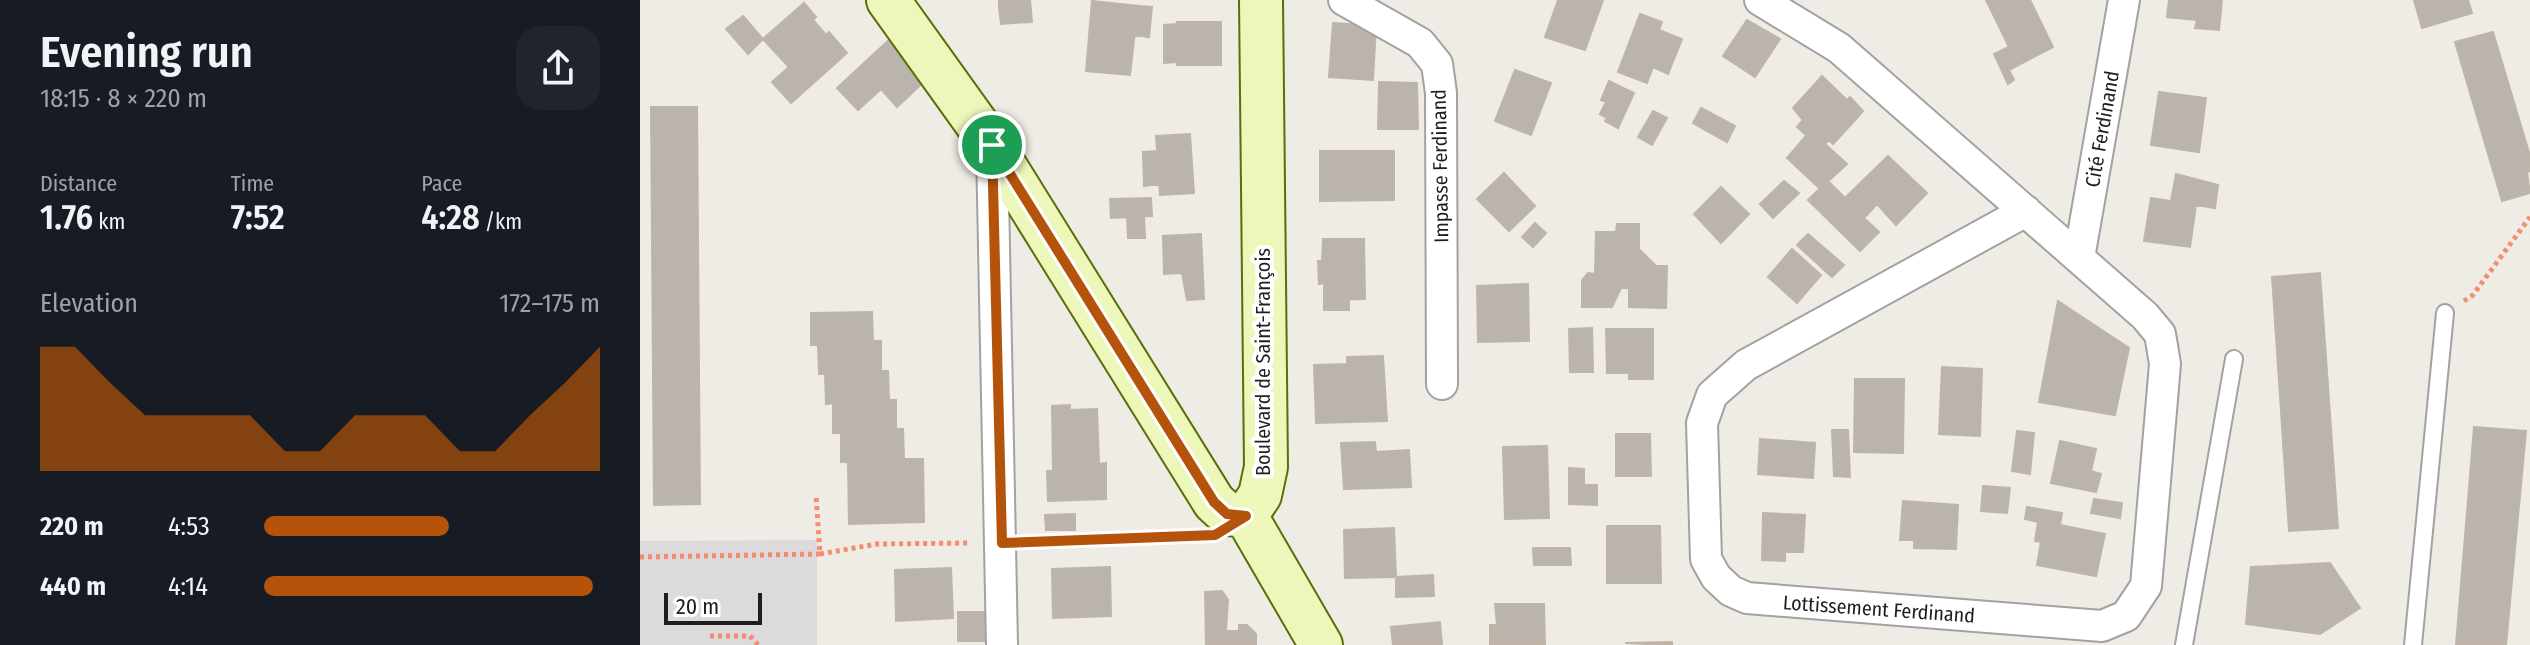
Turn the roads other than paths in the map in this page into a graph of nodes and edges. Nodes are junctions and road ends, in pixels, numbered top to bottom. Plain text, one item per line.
1 (888, 0) edge
2 (1261, 0) edge
3 (1344, 0) edge
4 (1760, 0) edge
5 (2124, 0) edge
6 (992, 145) junction
7 (2026, 211) junction
8 (2079, 258) junction
9 (2445, 313) road end
10 (2234, 359) dead end
11 (1442, 384) dead end
12 (1246, 516) junction
13 (1002, 645) edge
14 (1321, 645) edge
15 (2184, 645) edge
16 (2413, 645) edge

1 - 6 main road
2 - 12 main road, Boulevard de Saint-François
3 - 11 street, Impasse Ferdinand
4 - 7 street, Lottissement Ferdinand
5 - 8 street, Cité Ferdinand
6 - 12 main road
6 - 13 street
7 - 8 street, Lottissement Ferdinand
7 - 8 street, Lottissement Ferdinand
9 - 16 lane
10 - 15 lane
12 - 14 main road

